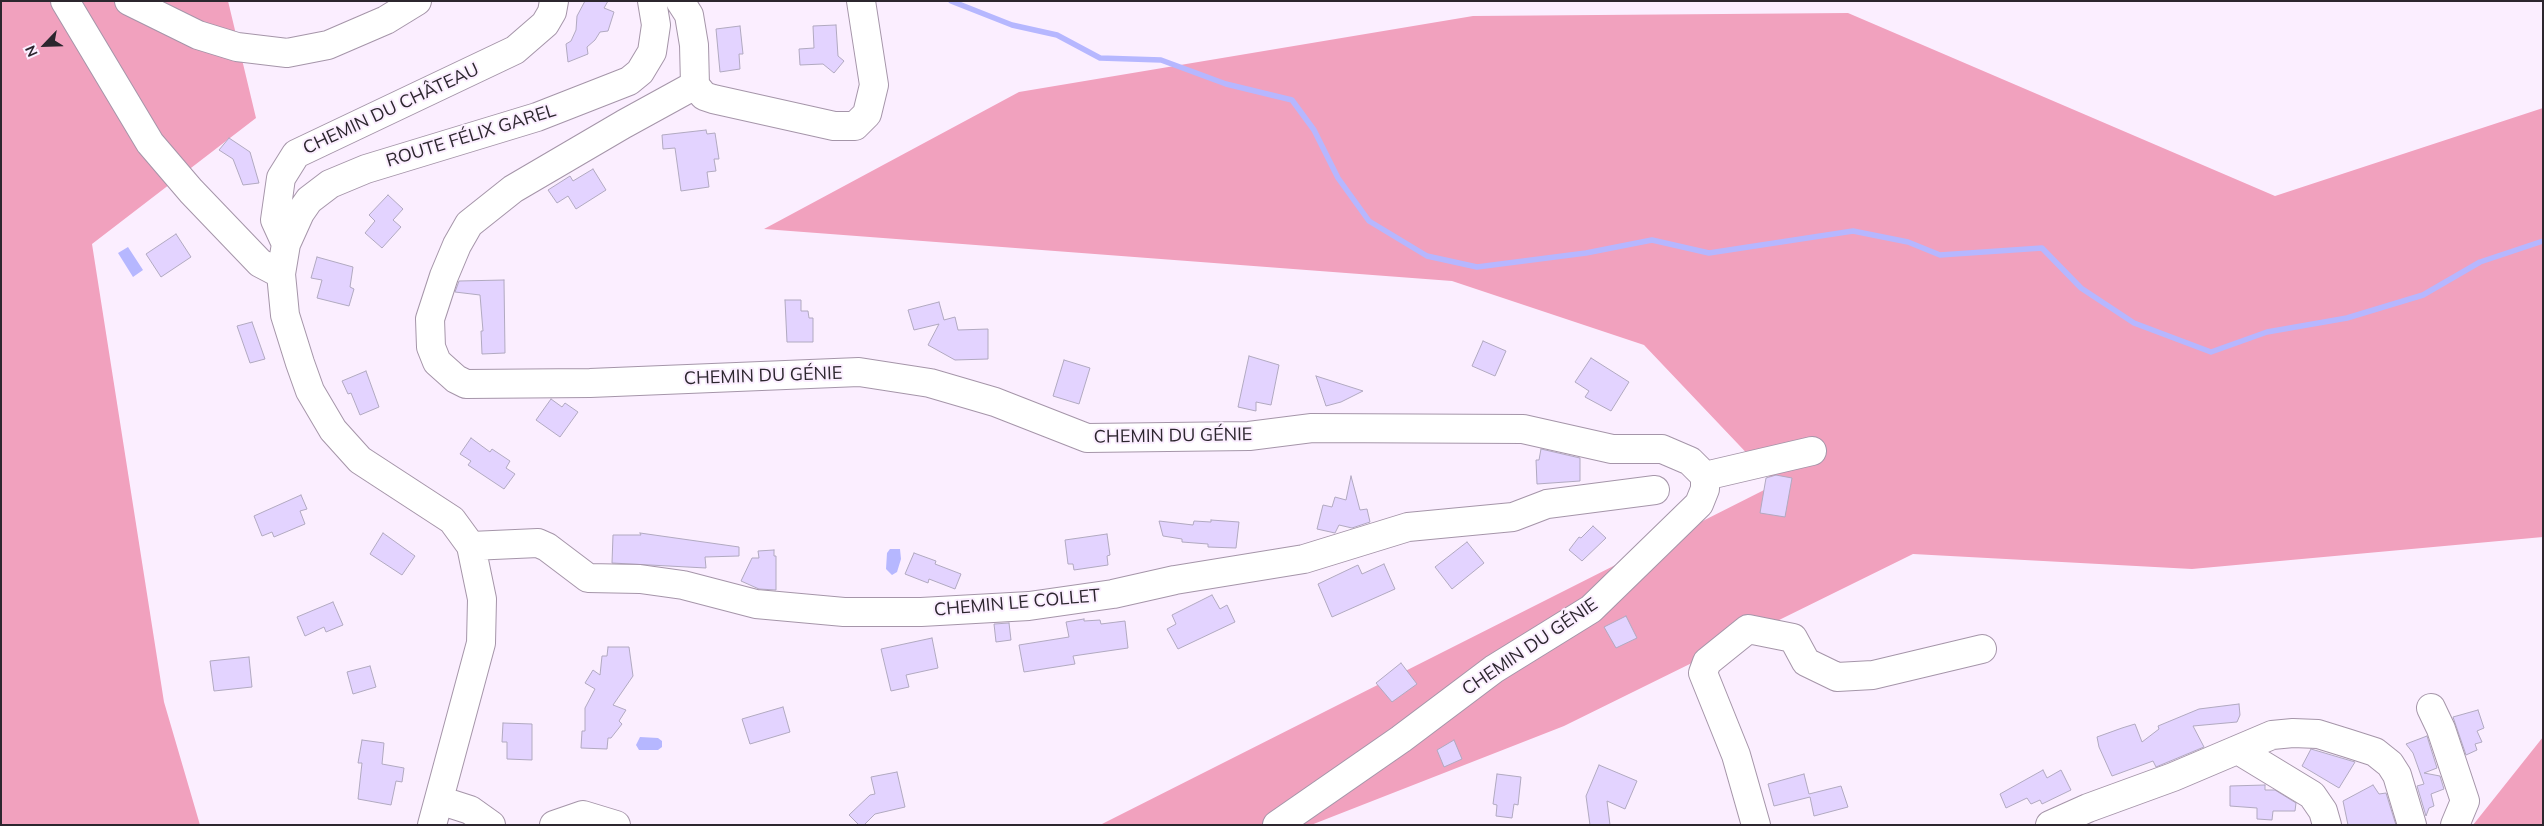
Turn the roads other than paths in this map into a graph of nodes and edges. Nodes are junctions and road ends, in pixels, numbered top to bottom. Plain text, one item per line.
1 (65, 1) edge
2 (129, 1) edge
3 (417, 1) edge
4 (554, 1) edge
5 (652, 1) edge
6 (680, 1) edge
7 (861, 1) edge
8 (696, 85) junction
9 (286, 244) junction
10 (281, 274) junction
11 (1812, 451) dead end
12 (1705, 476) junction
13 (1655, 490) dead end
14 (471, 546) junction
15 (1982, 649) dead end
16 (2431, 708) dead end
17 (2238, 750) junction
18 (436, 812) edge
19 (491, 825) edge
20 (554, 825) edge
21 (616, 825) edge
22 (1277, 825) edge
23 (1756, 825) edge
24 (2050, 825) edge
25 (2327, 825) edge
26 (2412, 825) edge
27 (2455, 825) edge

1 - 10 street
2 - 3 street
4 - 9 street, CHEMIN DU CHÂTEAU
5 - 9 street, ROUTE FÉLIX GAREL
6 - 8 street
7 - 8 street
8 - 12 street, CHEMIN DU GÉNIE
9 - 10 street, ROUTE FÉLIX GAREL
10 - 14 street, ROUTE FÉLIX GAREL
11 - 12 street
12 - 22 street, CHEMIN DU GÉNIE
13 - 14 street, CHEMIN LE COLLET
14 - 18 street
15 - 23 street
16 - 27 street
17 - 24 street
17 - 25 street
17 - 26 street
18 - 19 street
20 - 21 street

